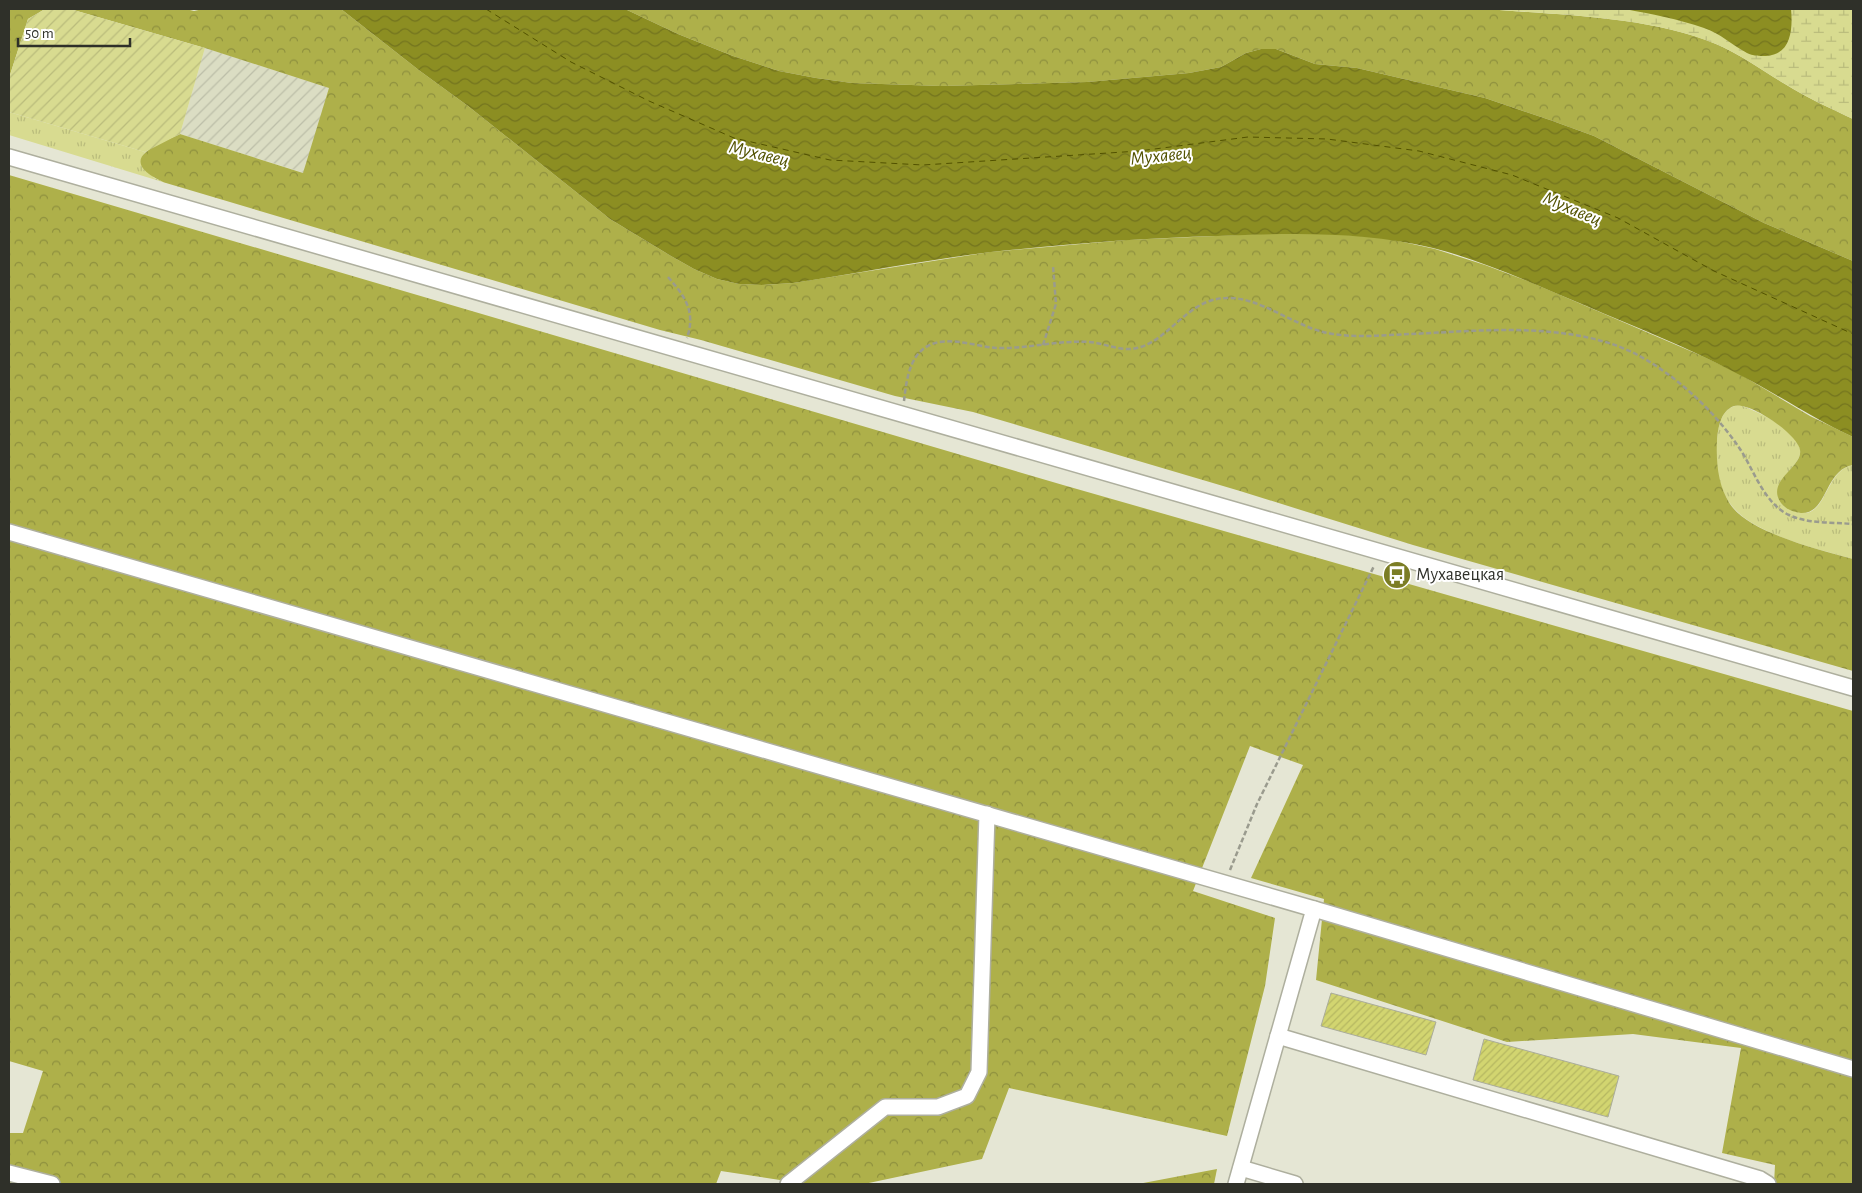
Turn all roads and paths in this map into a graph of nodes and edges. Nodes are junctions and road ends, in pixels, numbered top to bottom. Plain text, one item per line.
1 (9, 157) edge
2 (1053, 266) dead end
3 (668, 277) dead end
4 (1043, 345) junction
5 (682, 351) junction
6 (902, 414) junction
7 (1853, 524) edge
8 (9, 532) edge
9 (1381, 551) junction
10 (1853, 688) edge
11 (987, 814) junction
12 (1225, 883) junction
13 (1314, 909) junction
14 (1278, 1036) junction
15 (1853, 1070) edge
16 (1241, 1168) junction
17 (9, 1173) edge
18 (52, 1184) edge
19 (788, 1184) edge
20 (1236, 1184) edge
21 (1295, 1184) edge
22 (1768, 1184) edge

1 - 5 street
2 - 4 path
3 - 5 path
4 - 6 path
4 - 7 path
5 - 6 street
6 - 9 street
8 - 11 street
9 - 10 street
9 - 12 path
11 - 12 street
11 - 19 street
12 - 13 street
13 - 14 street
13 - 15 street
14 - 16 street
14 - 22 street
16 - 20 street
16 - 21 street
17 - 18 street

